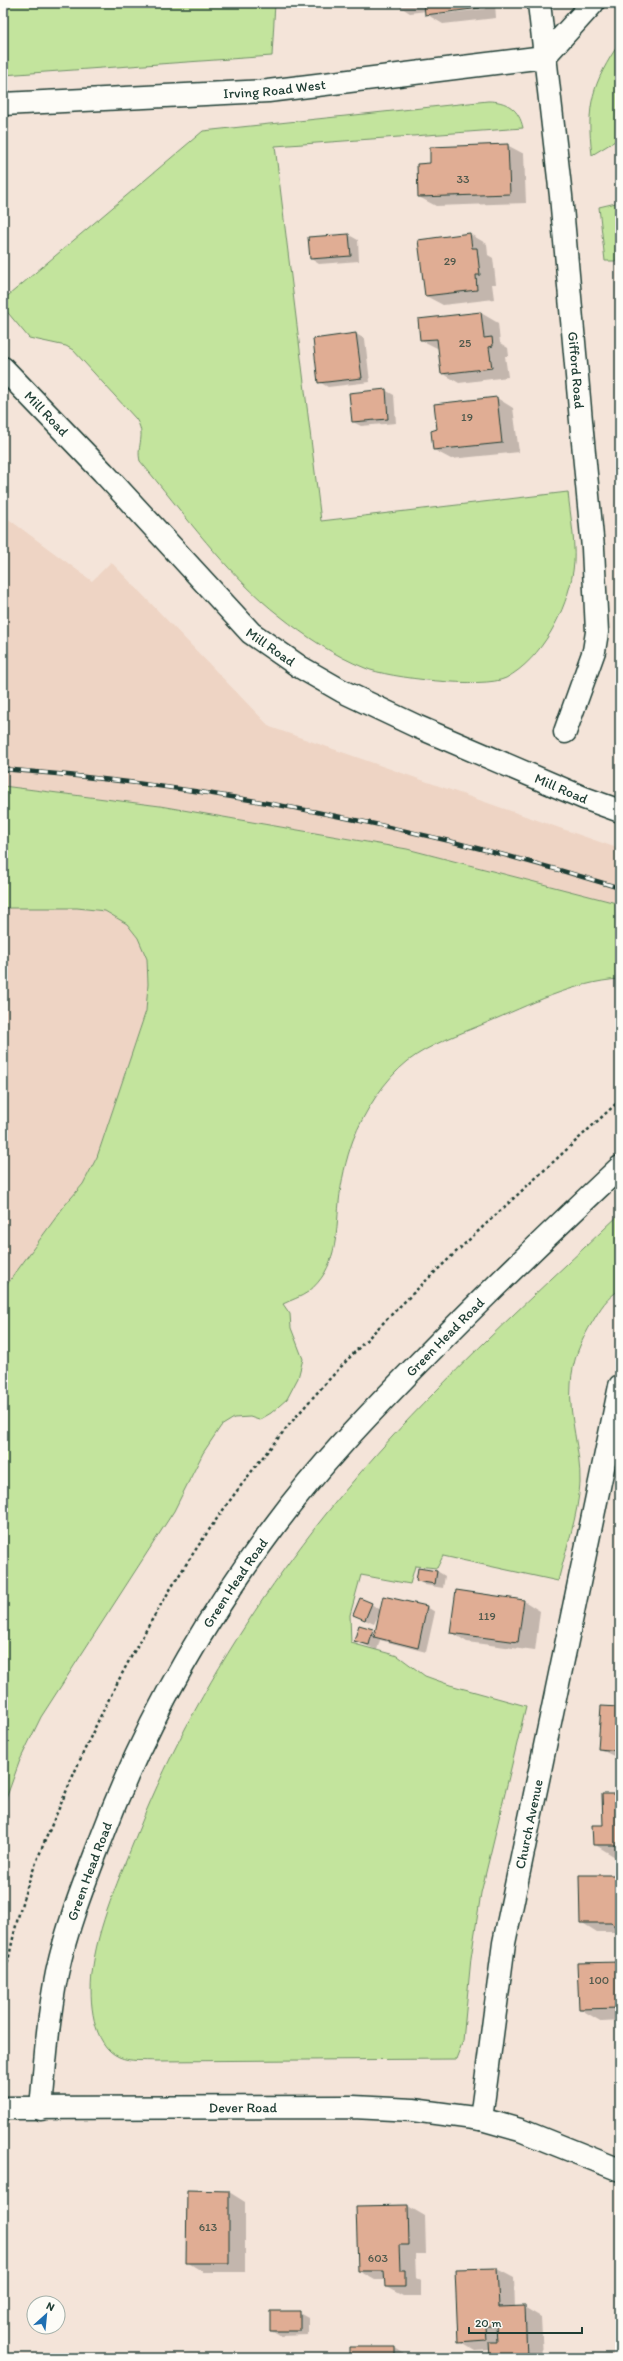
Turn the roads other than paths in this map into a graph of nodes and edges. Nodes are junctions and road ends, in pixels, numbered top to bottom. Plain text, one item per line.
1 (539, 3) edge
2 (593, 3) edge
3 (544, 57) junction
4 (3, 104) edge
5 (3, 368) edge
6 (565, 732) dead end
7 (620, 811) edge
8 (620, 1167) edge
9 (620, 1386) edge
10 (610, 1476) edge
11 (3, 2108) edge
12 (41, 2109) junction
13 (481, 2119) junction
14 (620, 2170) edge

1 - 3 street, Gifford Road
2 - 3 street
3 - 4 street, Irving Road West
3 - 6 street, Gifford Road
5 - 7 street, Mill Road
8 - 12 street, Green Head Road
9 - 10 street, Church Avenue
10 - 13 street, Church Avenue
11 - 12 street, Dever Road
12 - 13 street, Dever Road
13 - 14 street

